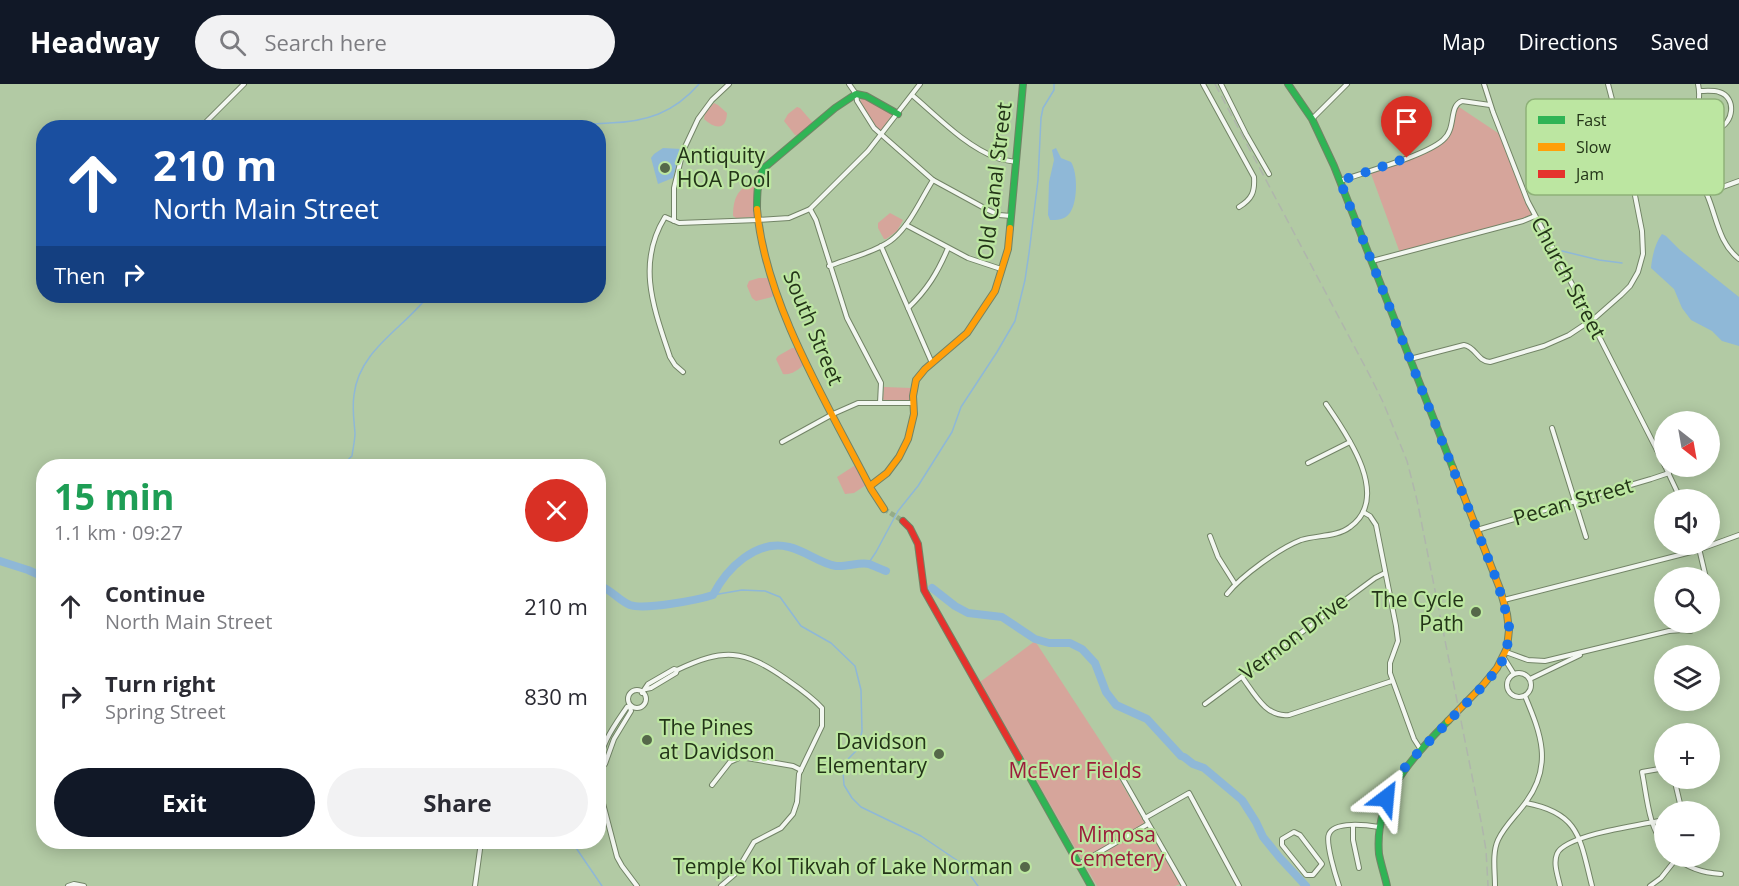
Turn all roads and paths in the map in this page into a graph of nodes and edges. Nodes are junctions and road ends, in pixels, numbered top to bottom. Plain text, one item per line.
1 (244, 84) edge
2 (729, 84) edge
3 (849, 84) edge
4 (920, 84) edge
5 (1023, 84) edge
6 (1203, 84) edge
7 (1221, 84) edge
8 (1288, 84) edge
9 (1347, 84) edge
10 (1484, 84) edge
11 (1608, 84) edge
12 (1698, 84) edge
13 (1699, 91) junction
14 (856, 94) junction
15 (912, 95) junction
16 (1612, 99) edge
17 (1698, 99) edge
18 (1490, 105) junction
19 (898, 114) junction
20 (1312, 119) junction
21 (208, 120) edge
22 (1724, 125) edge
23 (881, 136) junction
24 (1016, 162) junction
25 (1269, 174) dead end
26 (933, 180) junction
27 (1340, 181) junction
28 (1739, 181) edge
29 (1724, 186) edge
30 (1634, 195) edge
31 (1707, 195) edge
32 (1239, 207) dead end
33 (810, 209) junction
34 (1011, 216) junction
35 (1535, 216) junction
36 (758, 220) junction
37 (674, 221) junction
38 (906, 225) junction
39 (881, 246) junction
40 (948, 248) junction
41 (1739, 259) edge
42 (1371, 261) junction
43 (829, 266) junction
44 (1002, 270) junction
45 (908, 308) junction
46 (1591, 321) junction
47 (1410, 359) junction
48 (932, 363) junction
49 (684, 372) dead end
50 (880, 403) junction
51 (913, 403) junction
52 (1326, 404) dead end
53 (833, 414) junction
54 (1552, 428) dead end
55 (782, 442) dead end
56 (1350, 442) junction
57 (1654, 444) edge
58 (1308, 463) dead end
59 (1656, 477) edge
60 (870, 486) junction
61 (1576, 501) junction
62 (884, 509) tunnel mouth
63 (1364, 512) junction
64 (903, 521) tunnel mouth
65 (1477, 531) junction
66 (1739, 535) edge
67 (1210, 536) dead end
68 (1586, 537) dead end
69 (1720, 541) edge
70 (1669, 555) edge
71 (1385, 573) junction
72 (1235, 584) junction
73 (1227, 594) dead end
74 (1503, 600) junction
75 (1661, 633) edge
76 (1588, 651) junction
77 (1505, 655) junction
78 (1514, 674) junction
79 (1242, 676) junction
80 (1530, 680) junction
81 (1392, 681) junction
82 (644, 691) junction
83 (1525, 696) junction
84 (1205, 704) dead end
85 (631, 706) junction
86 (1420, 750) junction
87 (606, 761) edge
88 (801, 770) junction
89 (1654, 770) edge
90 (1119, 772) dead end
91 (712, 785) dead end
92 (1526, 803) junction
93 (606, 817) edge
94 (1144, 818) junction
95 (1653, 823) joint
96 (1148, 824) junction
97 (1353, 825) junction
98 (1379, 827) junction
99 (1579, 838) junction
100 (480, 849) edge
101 (1332, 862) junction
102 (1079, 864) junction
103 (1322, 864) junction
104 (1669, 867) edge
105 (1692, 867) edge
106 (1359, 868) dead end
107 (1721, 874) dead end
108 (68, 886) edge
109 (84, 886) edge
110 (475, 886) edge
111 (637, 886) edge
112 (721, 886) edge
113 (1091, 886) edge
114 (1184, 886) edge
115 (1239, 886) edge
116 (1339, 886) edge
117 (1387, 886) edge
118 (1495, 886) edge
119 (1560, 886) edge
120 (1592, 886) edge
121 (1650, 886) edge

1 - 21 street
2 - 37 street
3 - 14 street
4 - 15 street
5 - 24 street, Old Canal Street
6 - 32 street
7 - 25 street
8 - 20 street
9 - 20 street
10 - 18 street, Church Street
11 - 16 street
12 - 13 street
13 - 17 street
13 - 22 street
14 - 19 street
14 - 23 street
14 - 36 street, South Street
15 - 19 street
15 - 24 street
18 - 27 street
18 - 35 street, Church Street
19 - 23 street
20 - 27 street
23 - 26 street
23 - 33 street
24 - 34 street, Old Canal Street
26 - 34 street
26 - 38 street
27 - 42 street
28 - 29 street
30 - 46 street
31 - 41 street
33 - 36 street
33 - 43 street
34 - 44 street, Old Canal Street
35 - 42 street
35 - 46 street, Church Street
36 - 37 street
36 - 53 street, South Street
37 - 49 street
38 - 39 street
38 - 40 street
39 - 43 street
39 - 45 street
40 - 44 street
40 - 45 street
42 - 47 street
43 - 50 street
44 - 48 street, Old Canal Street
45 - 48 street
46 - 47 street
46 - 57 street, Church Street
47 - 65 street
48 - 51 street, Old Canal Street
50 - 51 street
50 - 53 street
51 - 60 street, Old Canal Street
52 - 56 street
53 - 55 street
53 - 60 street, South Street
54 - 61 street
56 - 58 street
56 - 63 street
59 - 61 street, Pecan Street
60 - 62 street, South Street
61 - 65 street, Pecan Street
61 - 68 street
63 - 71 street
63 - 72 street
64 - 102 street
65 - 74 street
66 - 69 street
67 - 72 street
70 - 74 street
71 - 79 street, Vernon Drive
71 - 81 street
72 - 73 street
74 - 77 street
75 - 76 street
76 - 77 street
76 - 80 street
77 - 78 street
77 - 86 street
78 - 80 street
78 - 83 street
79 - 81 street
79 - 84 street, Vernon Drive
80 - 83 street
81 - 86 street
82 - 85 street
82 - 85 street
82 - 88 street
83 - 92 street
85 - 87 street
86 - 98 street
88 - 91 street
88 - 112 street
89 - 95 street
90 - 94 street
92 - 99 street
92 - 118 street
93 - 111 street
94 - 96 street
94 - 115 street
95 - 99 street
96 - 102 street
96 - 114 street
97 - 98 street
97 - 101 street
97 - 106 street
98 - 117 street
99 - 119 street
99 - 120 street
100 - 110 street
101 - 103 street
101 - 116 street
102 - 113 street
103 - 103 street
104 - 121 street
105 - 107 street
108 - 109 street

